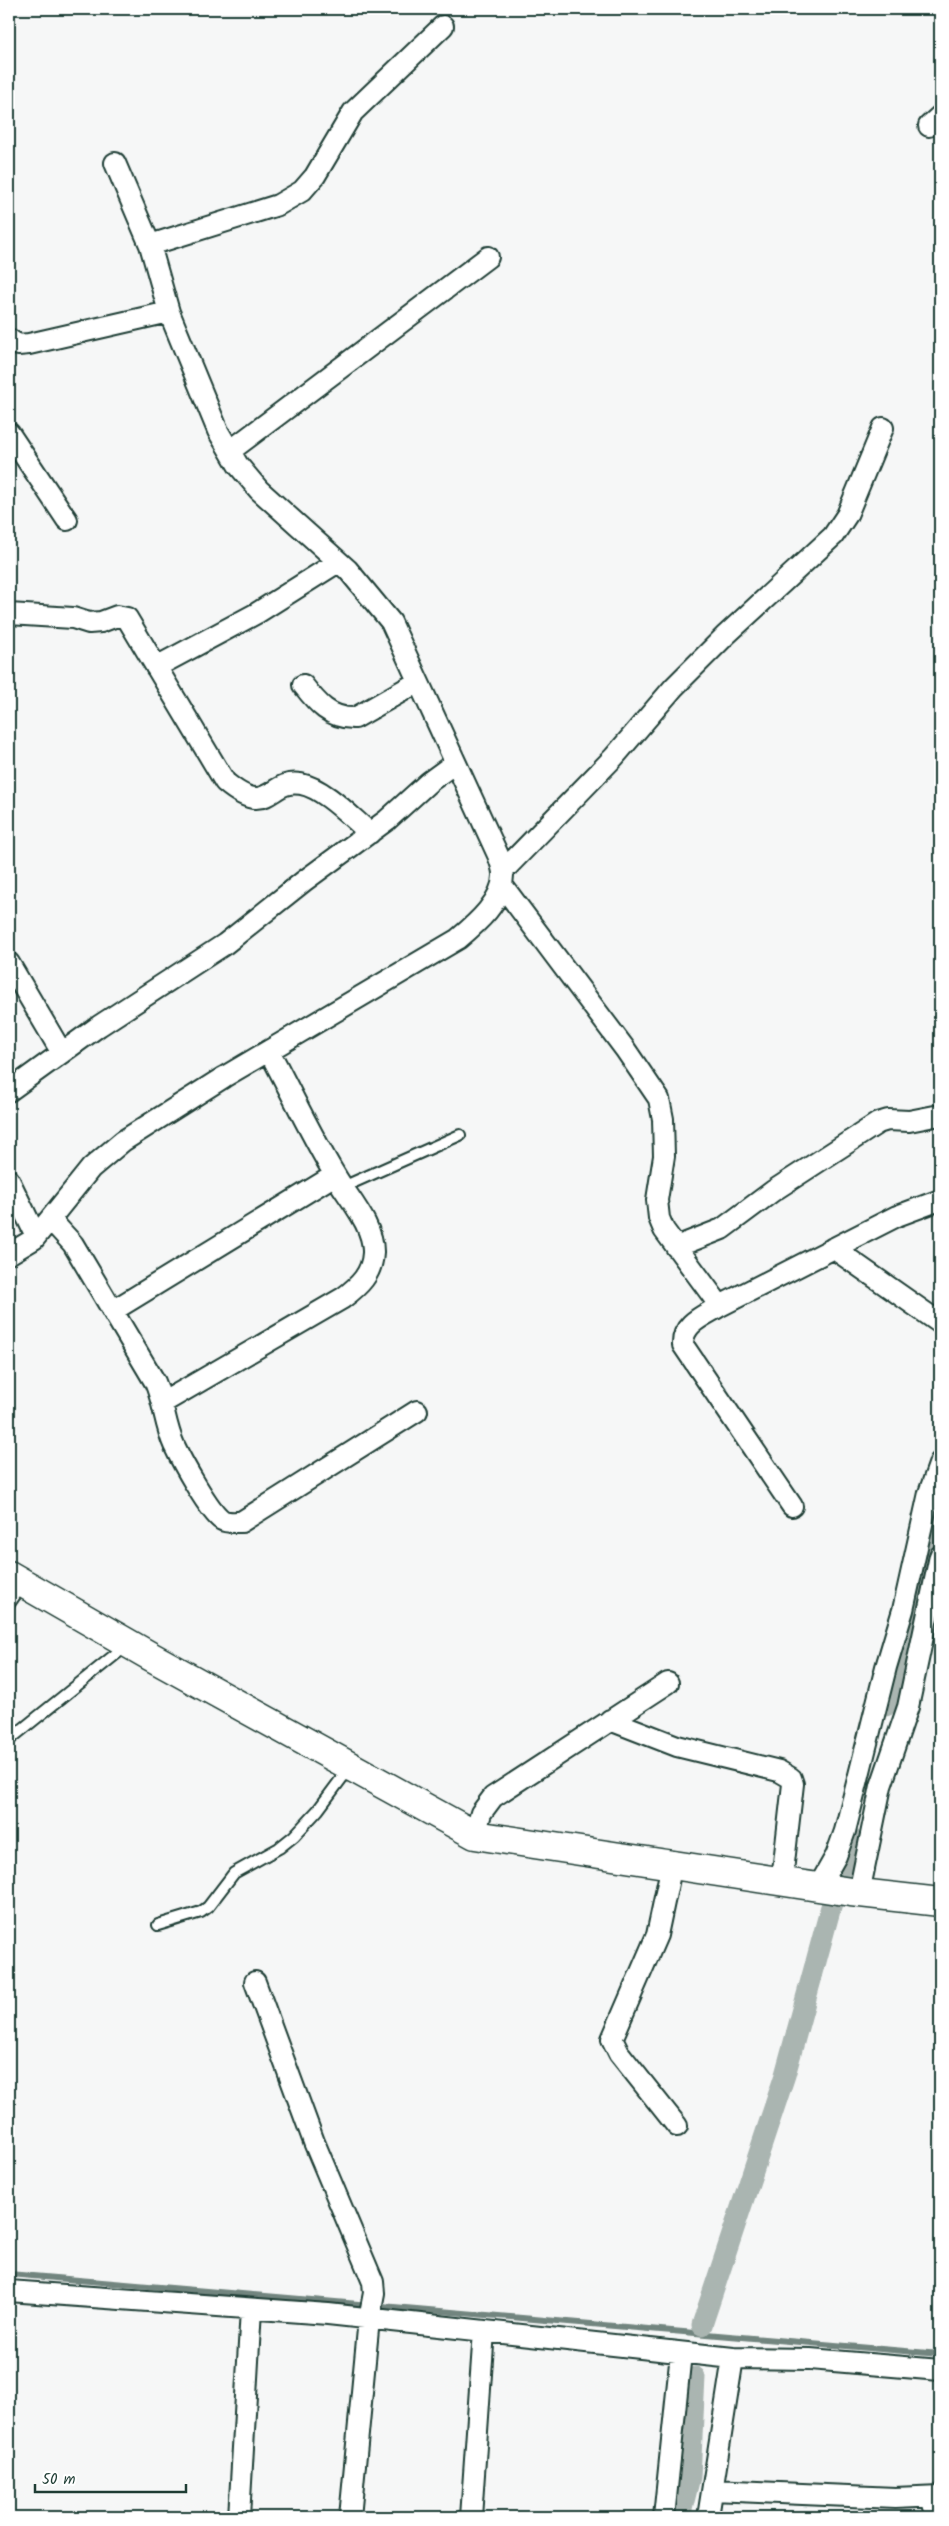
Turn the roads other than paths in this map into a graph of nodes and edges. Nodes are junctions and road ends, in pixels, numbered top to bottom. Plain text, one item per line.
1 (443, 26) dead end
2 (115, 163) dead end
3 (150, 244) junction
4 (488, 257) dead end
5 (169, 312) junction
6 (12, 344) edge
7 (883, 428) dead end
8 (9, 433) edge
9 (230, 451) junction
10 (67, 520) dead end
11 (338, 562) junction
12 (9, 614) edge
13 (156, 667) junction
14 (418, 682) junction
15 (302, 685) dead end
16 (455, 763) junction
17 (370, 833) junction
18 (502, 878) junction
19 (9, 963) edge
20 (269, 1051) junction
21 (62, 1052) junction
22 (9, 1091) edge
23 (940, 1115) edge
24 (460, 1135) dead end
25 (9, 1180) edge
26 (339, 1181) junction
27 (940, 1200) edge
28 (51, 1220) junction
29 (36, 1236) junction
30 (676, 1247) junction
31 (833, 1248) junction
32 (9, 1254) edge
33 (720, 1306) junction
34 (114, 1310) junction
35 (940, 1323) edge
36 (164, 1402) junction
37 (417, 1411) dead end
38 (940, 1462) edge
39 (792, 1506) dead end
40 (940, 1556) edge
41 (14, 1587) edge
42 (129, 1644) junction
43 (668, 1682) dead end
44 (610, 1720) junction
45 (9, 1740) edge
46 (350, 1766) junction
47 (475, 1835) junction
48 (672, 1864) junction
49 (782, 1880) junction
50 (840, 1889) junction
51 (940, 1902) edge
52 (158, 1925) dead end
53 (255, 1982) dead end
54 (677, 2126) dead end
55 (9, 2291) edge
56 (371, 2308) junction
57 (251, 2309) junction
58 (484, 2331) junction
59 (681, 2353) junction
60 (733, 2358) junction
61 (940, 2370) edge
62 (713, 2490) junction
63 (936, 2497) edge
64 (240, 2517) edge
65 (350, 2517) edge
66 (471, 2517) edge
67 (664, 2517) edge
68 (708, 2517) edge
69 (937, 2517) edge

1 - 3 street
2 - 3 street
3 - 5 street
4 - 9 street
5 - 6 street
5 - 9 street
7 - 18 street
8 - 10 street
9 - 11 street
11 - 13 street
11 - 14 street
12 - 13 street
13 - 17 street
14 - 15 street
14 - 16 street
16 - 17 street
16 - 18 street
17 - 21 street
18 - 20 street
18 - 30 street
19 - 21 street
20 - 26 street
20 - 28 street
21 - 22 street
23 - 30 street
24 - 26 lane
25 - 29 street
26 - 34 street
26 - 36 street
27 - 31 street
28 - 29 street
28 - 34 street
29 - 32 street
30 - 33 street
31 - 33 street
31 - 35 street
33 - 39 street
34 - 36 street
36 - 37 street
38 - 50 street
40 - 50 street
41 - 42 street
42 - 45 lane
42 - 46 street
43 - 44 street
44 - 47 street
44 - 49 street
46 - 47 street
46 - 52 lane
47 - 48 street
48 - 49 street
48 - 54 street
49 - 50 street
50 - 51 street
53 - 56 street
55 - 57 street
56 - 57 street
56 - 58 street
56 - 65 street
57 - 64 street
58 - 59 street
58 - 66 street
59 - 60 street
59 - 67 street
60 - 61 street
60 - 62 street
62 - 63 street
62 - 68 street
63 - 69 street

